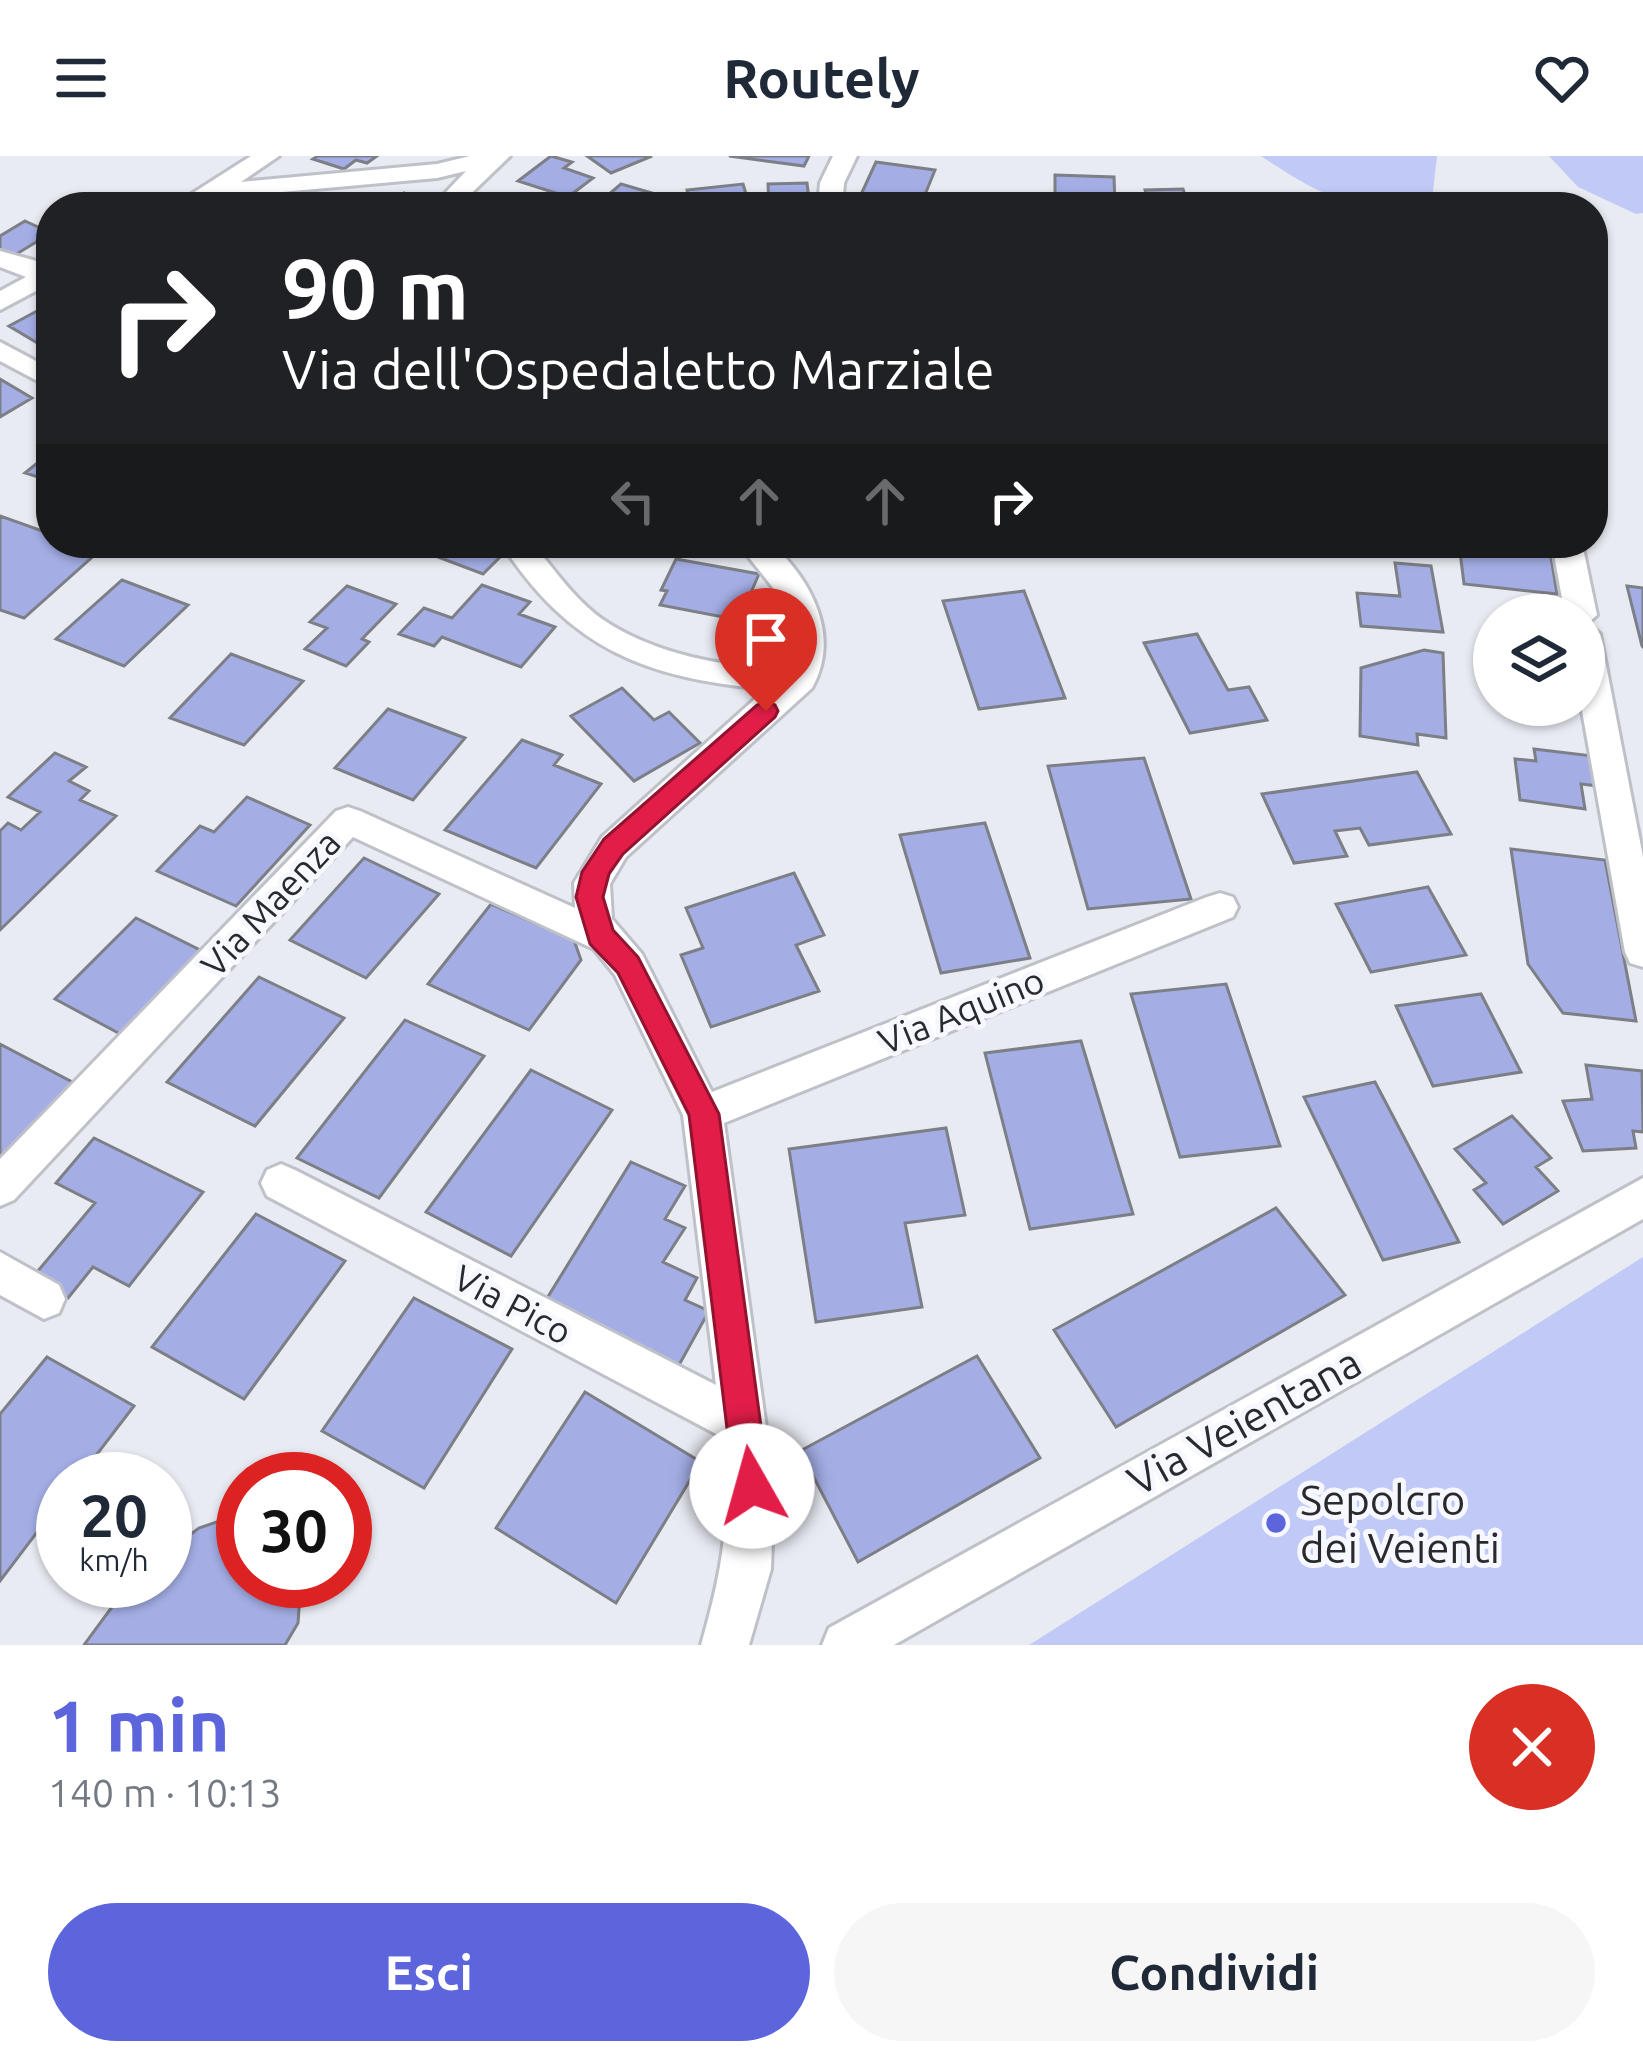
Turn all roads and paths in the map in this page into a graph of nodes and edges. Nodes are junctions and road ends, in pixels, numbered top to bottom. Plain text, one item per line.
1 (267, 156) edge
2 (845, 156) edge
3 (495, 157) edge
4 (216, 191) joint
5 (459, 192) edge
6 (831, 192) edge
7 (0, 258) edge
8 (36, 270) edge
9 (36, 281) edge
10 (0, 302) edge
11 (0, 350) edge
12 (36, 371) edge
13 (529, 558) edge
14 (766, 558) edge
15 (1570, 558) edge
16 (1577, 594) edge
17 (801, 680) junction
18 (1601, 726) edge
19 (1220, 907) dead end
20 (600, 936) junction
21 (1643, 952) edge
22 (704, 1114) junction
23 (281, 1183) dead end
24 (0, 1187) edge
25 (1643, 1197) edge
26 (0, 1271) edge
27 (44, 1299) dead end
28 (744, 1424) junction
29 (725, 1645) edge
30 (846, 1645) edge

1 - 4 street
2 - 6 street
3 - 4 street
3 - 5 street
7 - 8 street
9 - 10 street
11 - 12 street
13 - 17 street
14 - 17 street
15 - 16 street
17 - 20 street
18 - 21 street
19 - 22 street, Via Aquino
20 - 22 street
20 - 24 street, Via Maenza
22 - 28 street
23 - 28 street, Via Pico
25 - 30 street, Via Veientana
26 - 27 street
28 - 29 street

